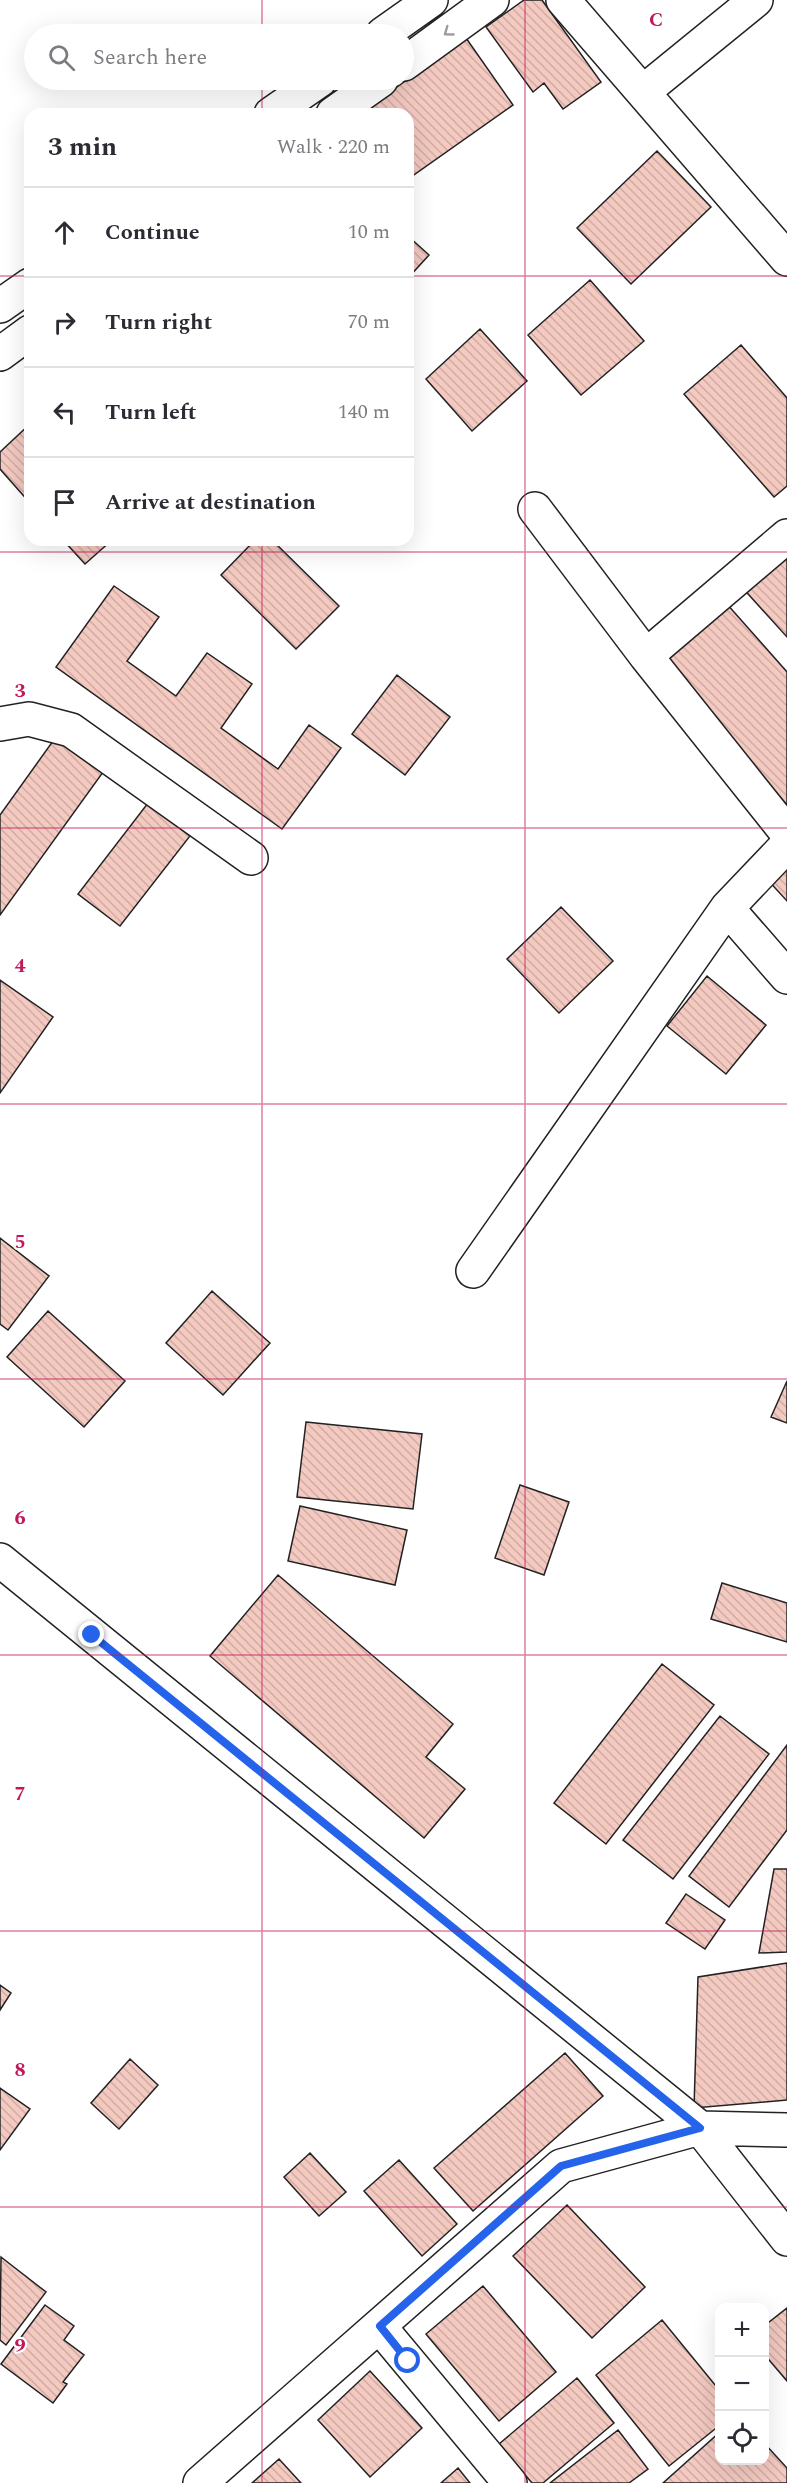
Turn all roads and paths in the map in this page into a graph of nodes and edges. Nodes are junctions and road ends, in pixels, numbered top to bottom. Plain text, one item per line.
1 (431, 0) edge
2 (492, 0) edge
3 (563, 0) edge
4 (756, 0) edge
5 (397, 24) edge
6 (414, 57) edge
7 (306, 90) edge
8 (362, 90) edge
9 (643, 92) junction
10 (280, 108) edge
11 (340, 108) edge
12 (787, 259) edge
13 (24, 289) edge
14 (0, 306) edge
15 (24, 336) edge
16 (0, 354) edge
17 (535, 509) dead end
18 (787, 536) edge
19 (646, 656) junction
20 (0, 724) edge
21 (787, 833) edge
22 (787, 845) edge
23 (251, 858) dead end
24 (728, 908) junction
25 (787, 977) edge
26 (473, 1271) dead end
27 (0, 1560) edge
28 (700, 2128) junction
29 (787, 2130) edge
30 (787, 2239) edge
31 (380, 2326) junction
32 (200, 2483) edge
33 (510, 2483) edge

1 - 5 street
2 -> 6 street
3 - 9 street
4 - 9 street
7 - 10 street
8 - 11 street
9 - 12 street
13 - 14 street
15 - 16 street
17 - 19 street
18 - 19 street
19 - 21 street
20 - 23 street
22 - 24 street
24 - 25 street
24 - 26 street
27 - 28 street
28 - 29 street
28 - 30 street
28 - 31 street
31 - 32 street
31 - 33 street

